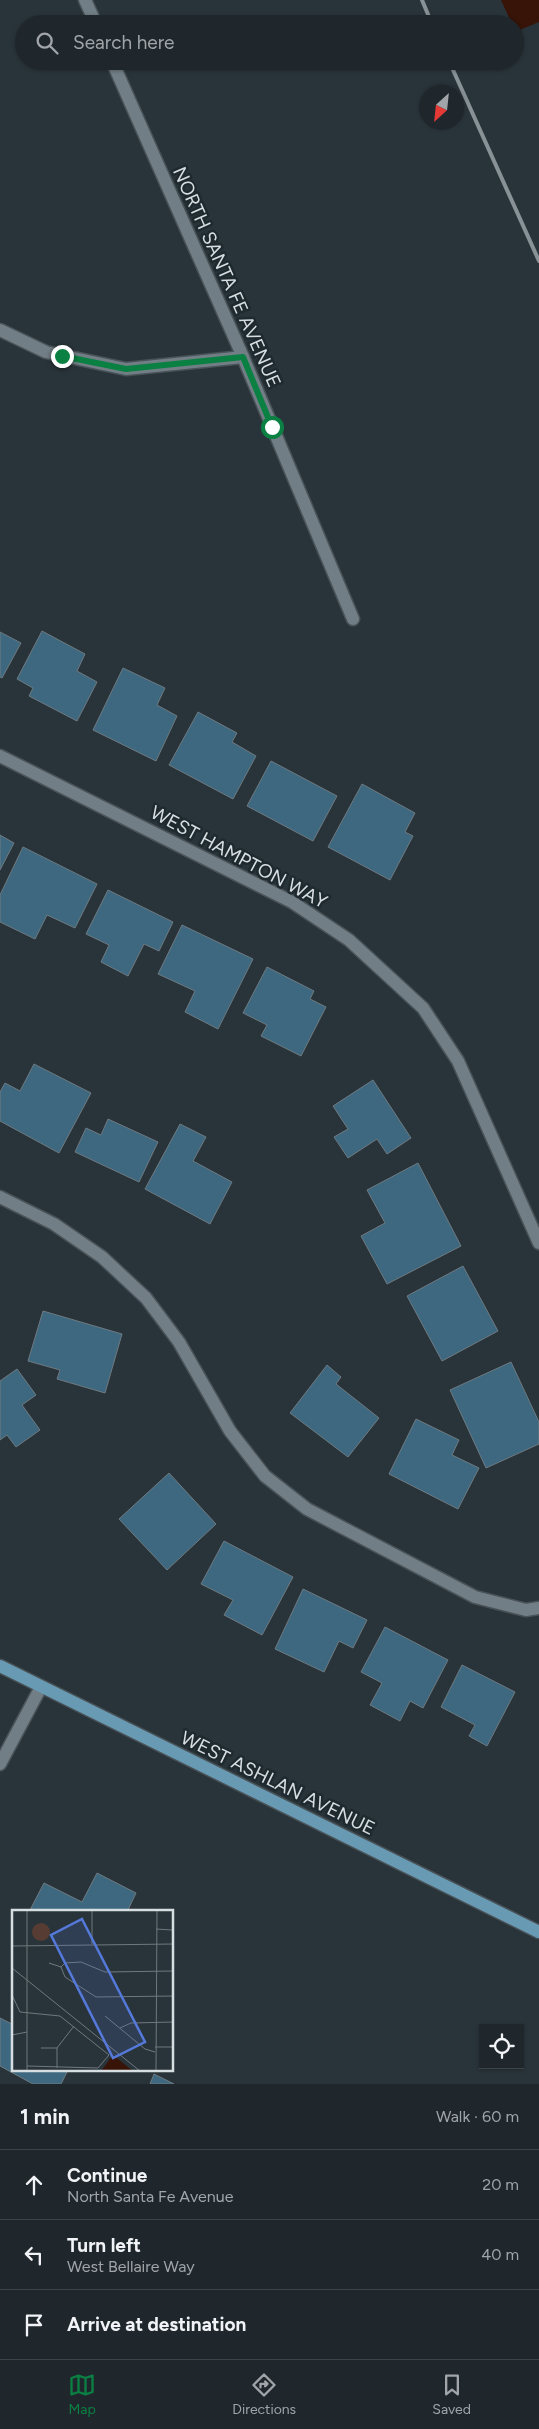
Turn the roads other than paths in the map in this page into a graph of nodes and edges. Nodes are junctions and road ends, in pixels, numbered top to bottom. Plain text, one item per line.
1 (85, 0) edge
2 (92, 15) edge
3 (116, 70) edge
4 (0, 330) edge
5 (243, 357) junction
6 (353, 618) dead end
7 (0, 756) edge
8 (0, 1197) edge
9 (539, 1243) edge
10 (539, 1608) edge
11 (0, 1666) edge
12 (41, 1687) junction
13 (0, 1764) edge
14 (539, 1932) edge

1 - 2 street
3 - 5 street, NORTH SANTA FE AVENUE
4 - 5 street
5 - 6 street, NORTH SANTA FE AVENUE
7 - 9 street, WEST HAMPTON WAY
8 - 10 street
11 - 12 main road, WEST ASHLAN AVENUE
12 - 13 street
12 - 14 main road, WEST ASHLAN AVENUE

